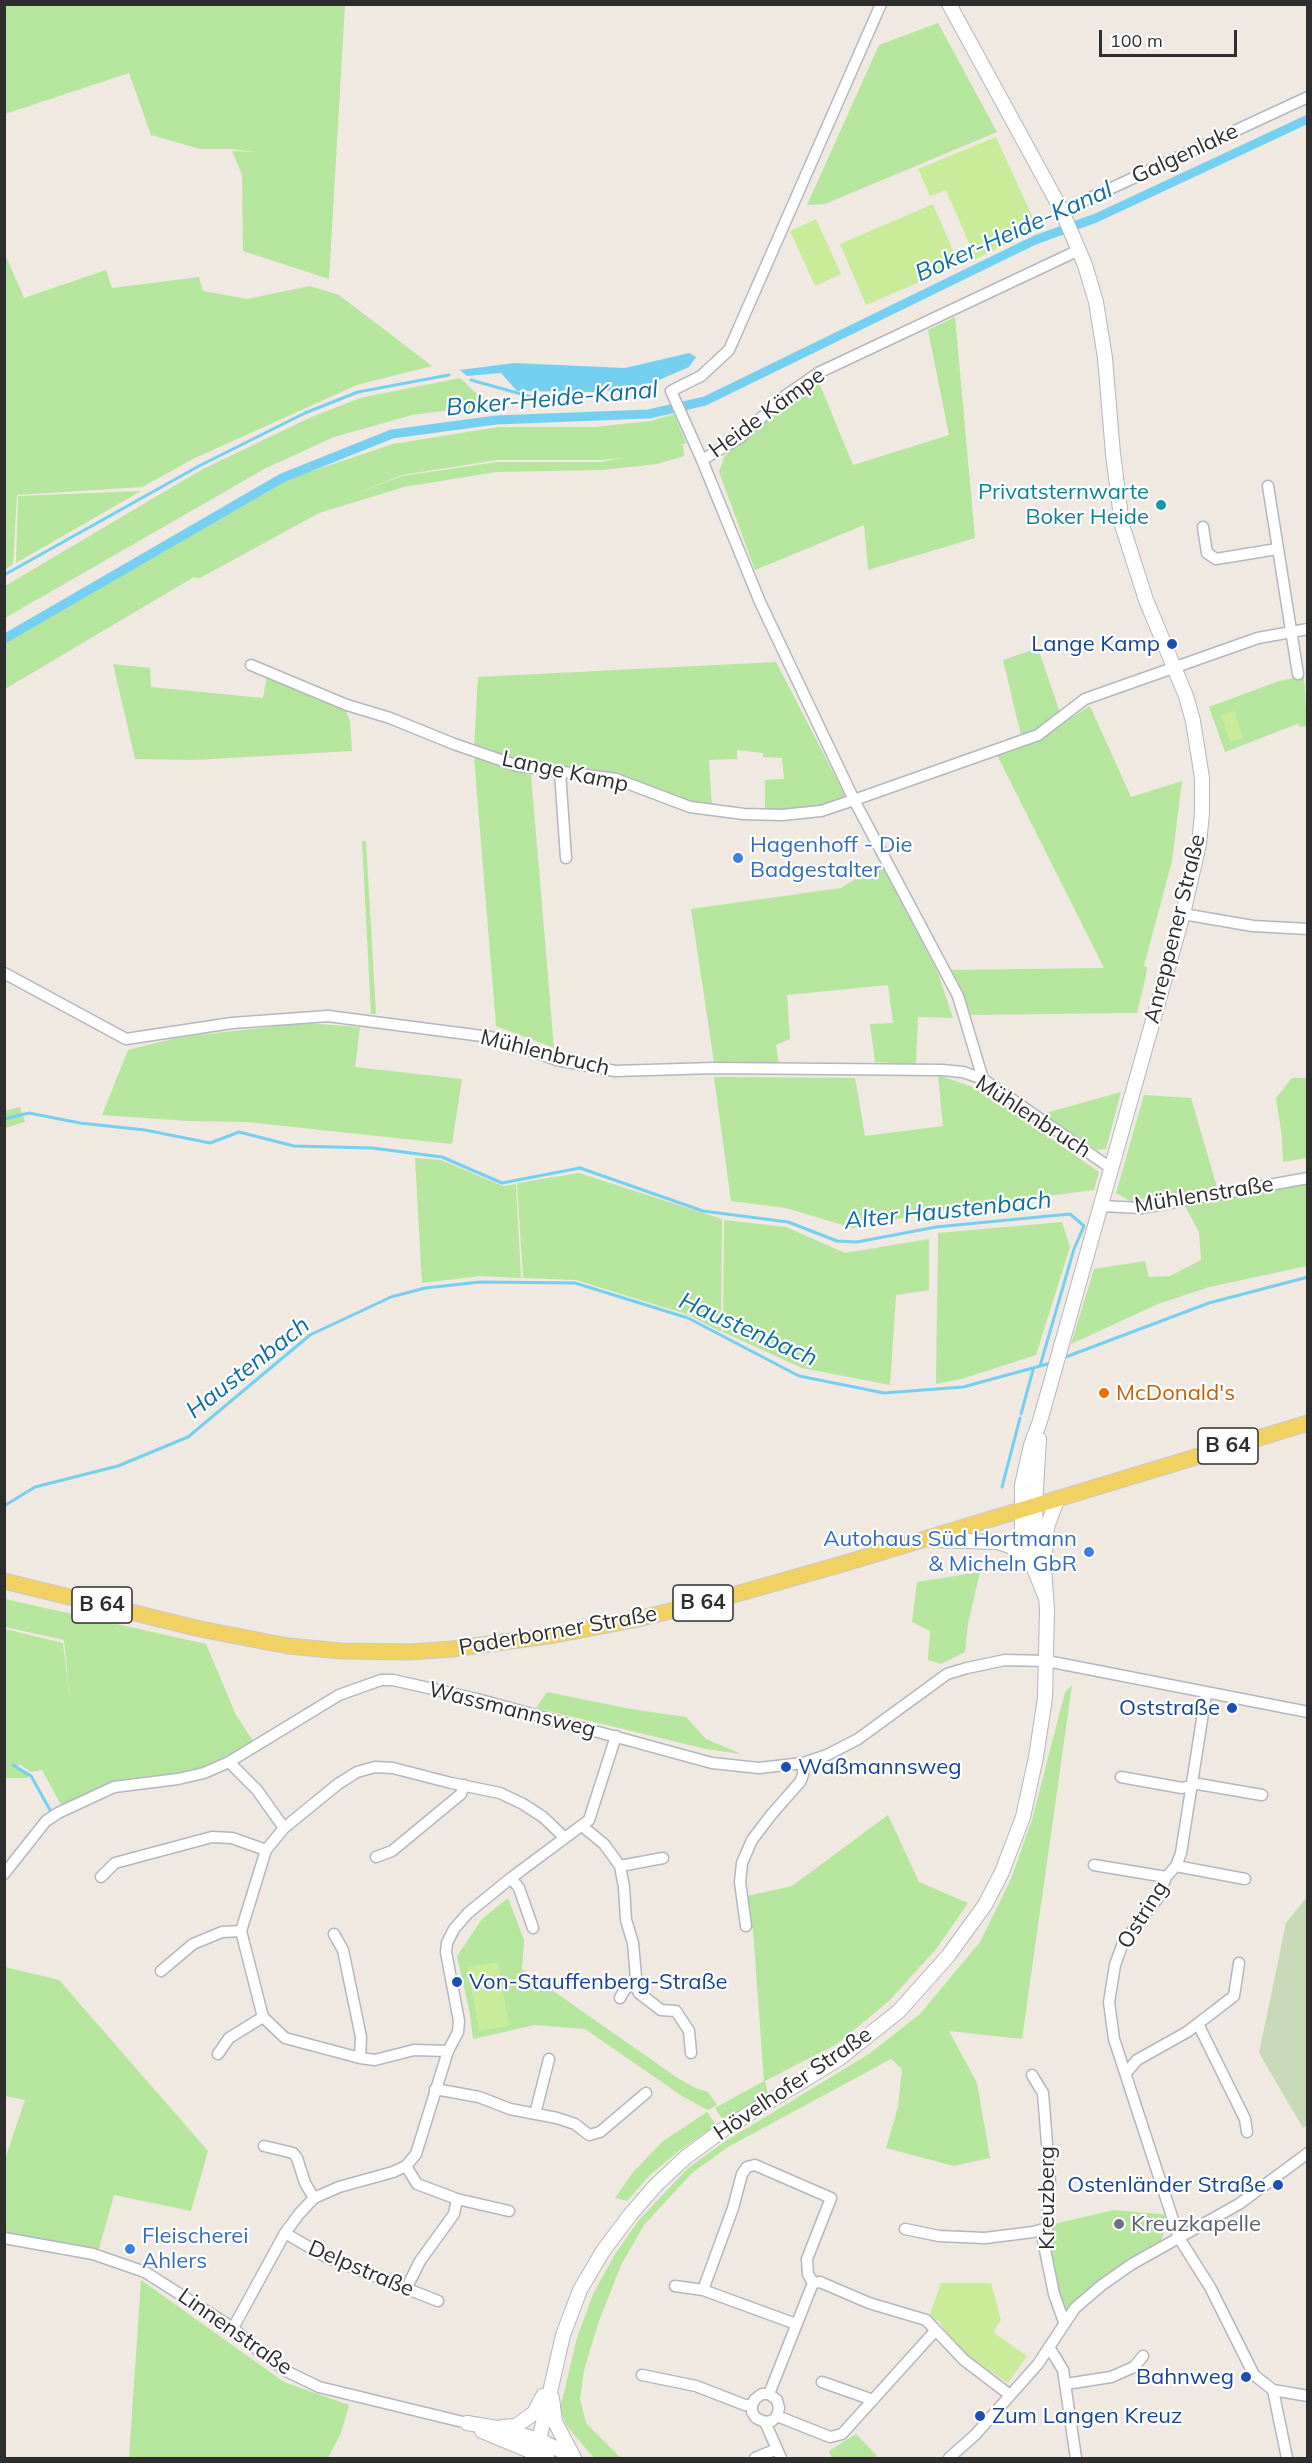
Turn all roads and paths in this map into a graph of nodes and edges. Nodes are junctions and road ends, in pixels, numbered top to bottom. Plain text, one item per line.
1 (881, 4) edge
2 (949, 4) edge
3 (1308, 97) edge
4 (1068, 223) junction
5 (1079, 250) junction
6 (702, 460) junction
7 (1268, 486) dead end
8 (1203, 527) dead end
9 (1276, 549) junction
10 (1308, 629) edge
11 (1291, 632) junction
12 (251, 665) dead end
13 (1175, 667) junction
14 (1298, 674) dead end
15 (560, 772) junction
16 (854, 800) junction
17 (566, 858) dead end
18 (1183, 914) junction
19 (1308, 929) edge
20 (4, 973) edge
21 (983, 1079) junction
22 (1112, 1169) junction
23 (1308, 1178) edge
24 (1101, 1206) junction
25 (1308, 1423) edge
26 (1057, 1500) junction
27 (1028, 1509) junction
28 (924, 1540) junction
29 (1037, 1564) junction
30 (4, 1581) edge
31 (1047, 1661) junction
32 (1206, 1694) junction
33 (1308, 1712) edge
34 (616, 1736) junction
35 (230, 1762) junction
36 (803, 1762) junction
37 (1121, 1778) dead end
38 (464, 1785) junction
39 (1190, 1787) junction
40 (1262, 1795) dead end
41 (582, 1826) junction
42 (284, 1828) junction
43 (564, 1837) junction
44 (266, 1850) junction
45 (376, 1857) dead end
46 (663, 1858) dead end
47 (1094, 1865) dead end
48 (620, 1866) junction
49 (1176, 1866) junction
50 (4, 1874) edge
51 (1166, 1877) junction
52 (101, 1878) dead end
53 (511, 1878) junction
54 (1245, 1879) dead end
55 (746, 1926) dead end
56 (533, 1928) dead end
57 (241, 1931) junction
58 (334, 1934) dead end
59 (1239, 1963) dead end
60 (161, 1971) dead end
61 (635, 1983) junction
62 (620, 1998) dead end
63 (262, 2017) junction
64 (1198, 2024) junction
65 (448, 2051) junction
66 (691, 2053) dead end
67 (218, 2054) dead end
68 (360, 2058) junction
69 (549, 2060) dead end
70 (1126, 2073) junction
71 (1032, 2075) dead end
72 (435, 2090) junction
73 (646, 2093) dead end
74 (535, 2114) junction
75 (1247, 2132) dead end
76 (264, 2146) dead end
77 (1308, 2153) edge
78 (406, 2166) junction
79 (314, 2198) junction
80 (457, 2199) junction
81 (509, 2211) dead end
82 (1047, 2228) junction
83 (905, 2229) dead end
84 (285, 2234) junction
85 (4, 2238) edge
86 (1179, 2238) junction
87 (813, 2283) junction
88 (675, 2286) dead end
89 (406, 2289) junction
90 (703, 2290) junction
91 (438, 2301) dead end
92 (1064, 2322) junction
93 (796, 2324) junction
94 (233, 2328) junction
95 (935, 2331) junction
96 (1049, 2347) junction
97 (1143, 2356) dead end
98 (642, 2375) dead end
99 (822, 2382) dead end
100 (550, 2384) junction
101 (1065, 2384) junction
102 (1273, 2390) junction
103 (769, 2394) junction
104 (1010, 2395) junction
105 (1308, 2396) edge
106 (873, 2400) junction
107 (752, 2405) junction
108 (777, 2416) junction
109 (765, 2422) junction
110 (467, 2423) junction
111 (497, 2428) junction
112 (539, 2453) edge
113 (779, 2454) edge
114 (574, 2457) edge
115 (755, 2458) edge
116 (949, 2458) edge
117 (1076, 2458) edge
118 (1287, 2458) edge

1 - 6 street, Heide Kämpe
2 - 4 main road, Anreppener Straße
3 - 4 street, Galgenlake
4 - 5 main road, Anreppener Straße
5 - 6 street, Heide Kämpe
5 - 13 main road, Anreppener Straße
6 - 16 street
7 - 9 street
8 - 9 street
9 - 11 street
10 - 11 street, Lange Kamp
11 - 13 street, Lange Kamp
11 - 14 street
12 - 15 street, Lange Kamp
13 - 16 street, Lange Kamp
13 - 18 main road, Anreppener Straße
15 - 16 street, Lange Kamp
15 - 17 street
16 - 21 street
18 - 19 street
18 - 22 main road, Anreppener Straße
20 - 21 street, Mühlenbruch
21 - 22 street, Mühlenbruch
22 - 24 main road, Anreppener Straße
23 - 24 street, Mühlenstraße
24 - 27 main road, Anreppener Straße
25 - 26 main road, Paderborner Straße / B 64
26 - 27 main road, Paderborner Straße / B 64
26 - 29 main road
27 - 28 main road, Paderborner Straße / B 64
27 - 29 main road, Hövelhofer Straße
28 - 29 main road
28 - 30 main road, Paderborner Straße / B 64
29 - 31 main road, Hövelhofer Straße
31 - 32 street
31 - 36 street, Wassmannsweg
31 - 100 main road, Hövelhofer Straße
32 - 33 street
32 - 39 street, Ostring
34 - 35 street, Wassmannsweg
34 - 36 street, Wassmannsweg
34 - 41 street
35 - 42 street
35 - 50 street, Wassmannsweg
36 - 55 street
37 - 39 street
38 - 42 street
38 - 43 street
38 - 45 street
39 - 40 street
39 - 49 street, Ostring
41 - 43 street
41 - 48 street
42 - 44 street
43 - 53 street
44 - 52 street
44 - 57 street
46 - 48 street
47 - 51 street
48 - 61 street
49 - 51 street, Ostring
49 - 54 street
51 - 70 street, Ostring
53 - 56 street
53 - 65 street
57 - 60 street
57 - 63 street
58 - 68 street
59 - 64 street
61 - 62 street
61 - 66 street
63 - 67 street
63 - 68 street
64 - 70 street
64 - 75 street
65 - 68 street
65 - 72 street
69 - 74 street
70 - 86 street, Ostring
71 - 82 street, Kreuzberg
72 - 74 street
72 - 78 street
73 - 74 street
76 - 79 street
77 - 86 street
78 - 79 street
78 - 80 street
79 - 84 street
80 - 81 street
80 - 89 street
82 - 83 street
82 - 92 street, Kreuzberg
84 - 89 street, Delpstraße
84 - 94 street
85 - 94 street, Linnenstraße
86 - 92 street
86 - 102 street, Ostring
87 - 90 street
87 - 93 street
87 - 95 street
88 - 90 street
89 - 91 street, Delpstraße
90 - 93 street
92 - 96 street
93 - 103 street
94 - 110 street, Linnenstraße
95 - 104 street
95 - 106 street
96 - 101 street
96 - 104 street
97 - 101 street
98 - 107 street
99 - 106 street
100 - 111 main road
100 - 112 main road, Hövelhofer Straße
100 - 114 main road
101 - 117 street
102 - 105 street
102 - 118 street
103 - 107 street
103 - 108 street
104 - 116 street
106 - 108 street
107 - 109 street
108 - 109 street
109 - 113 street
110 - 111 main road
110 - 112 main road
111 - 112 main road
112 - 114 main road
113 - 115 street

